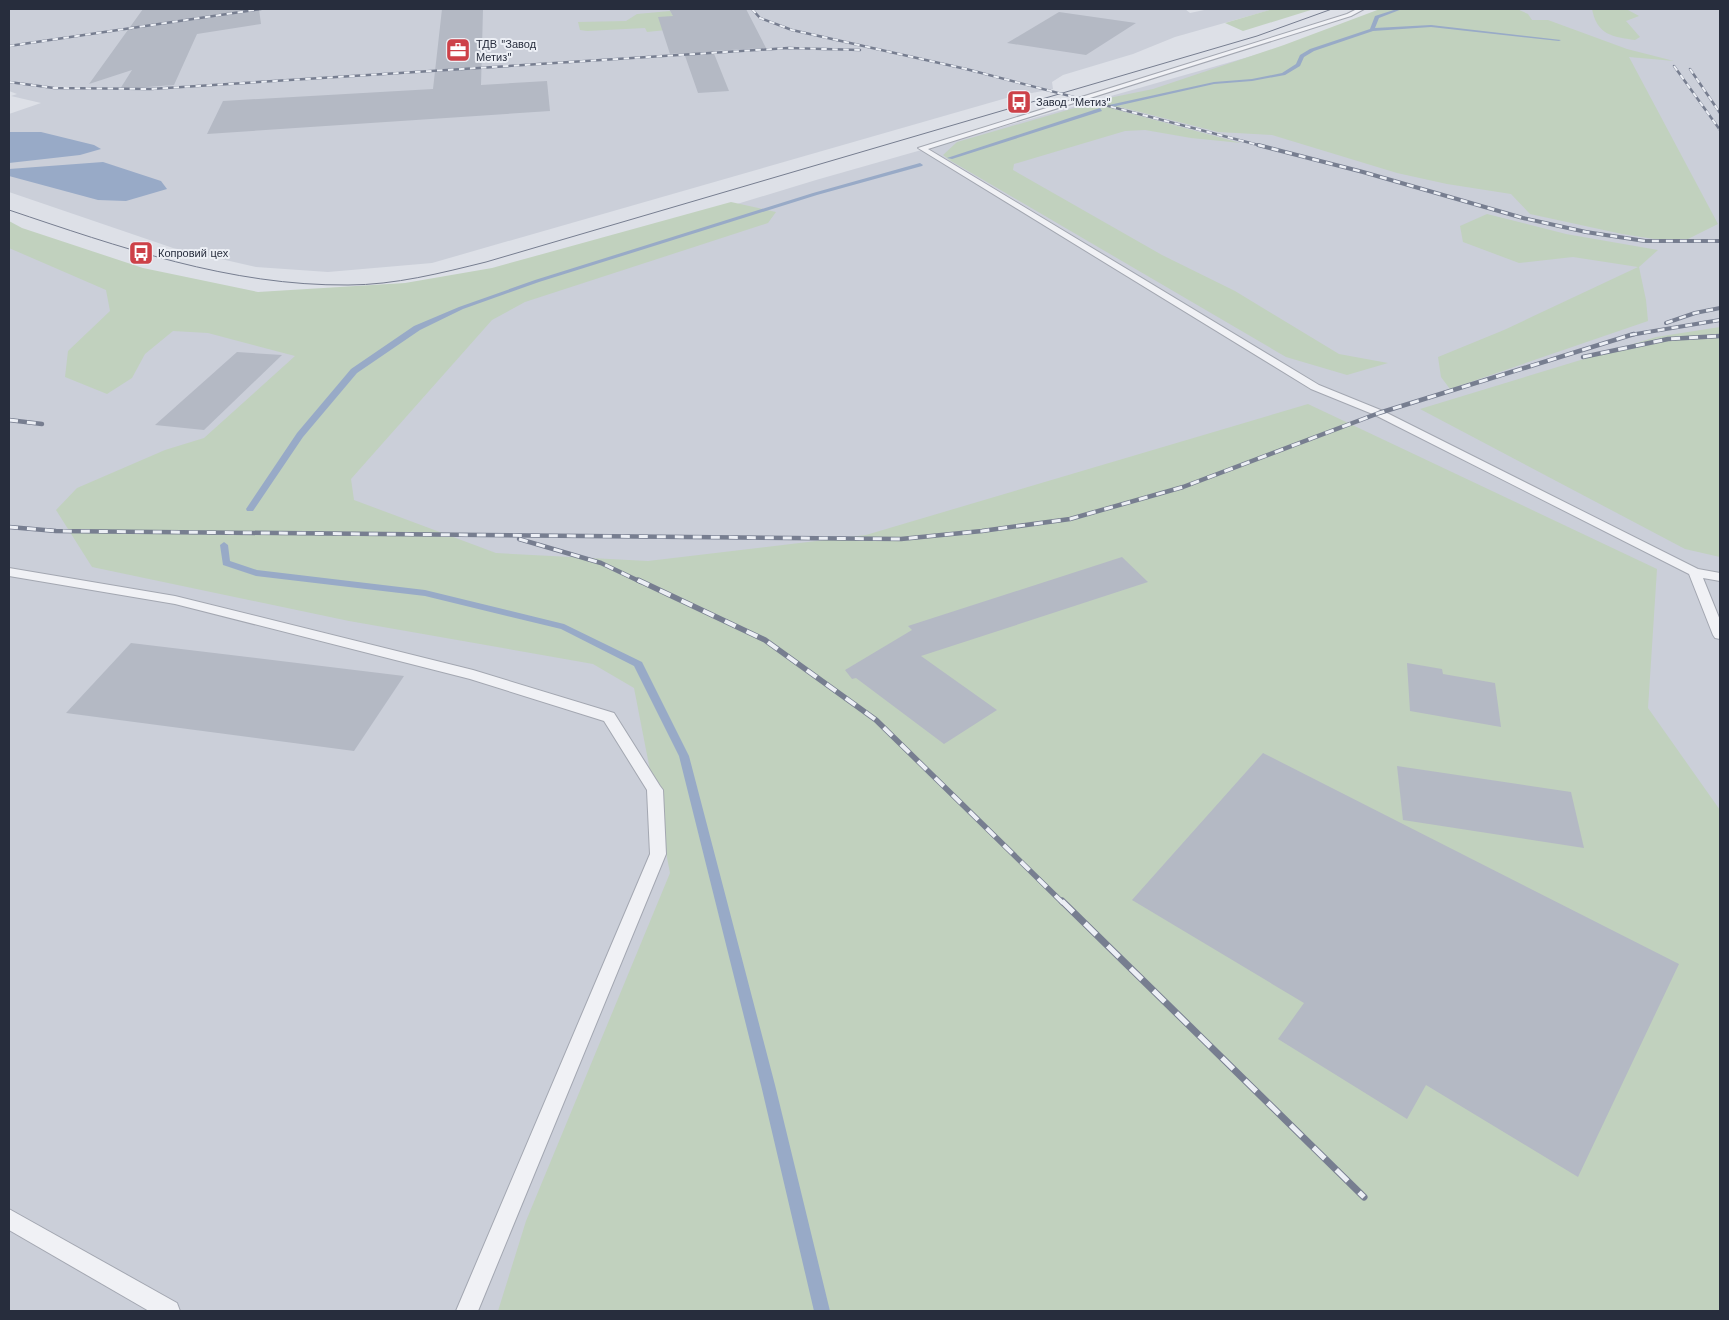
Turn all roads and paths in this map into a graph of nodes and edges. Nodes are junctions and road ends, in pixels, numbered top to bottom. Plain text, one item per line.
1 (1361, 9) edge
2 (9, 572) edge
3 (1694, 572) junction
4 (1720, 577) edge
5 (1720, 635) edge
6 (9, 1219) edge
7 (169, 1311) edge
8 (467, 1311) edge

1 - 3 lane
2 - 8 lane
3 - 4 lane
3 - 5 lane
6 - 7 lane

